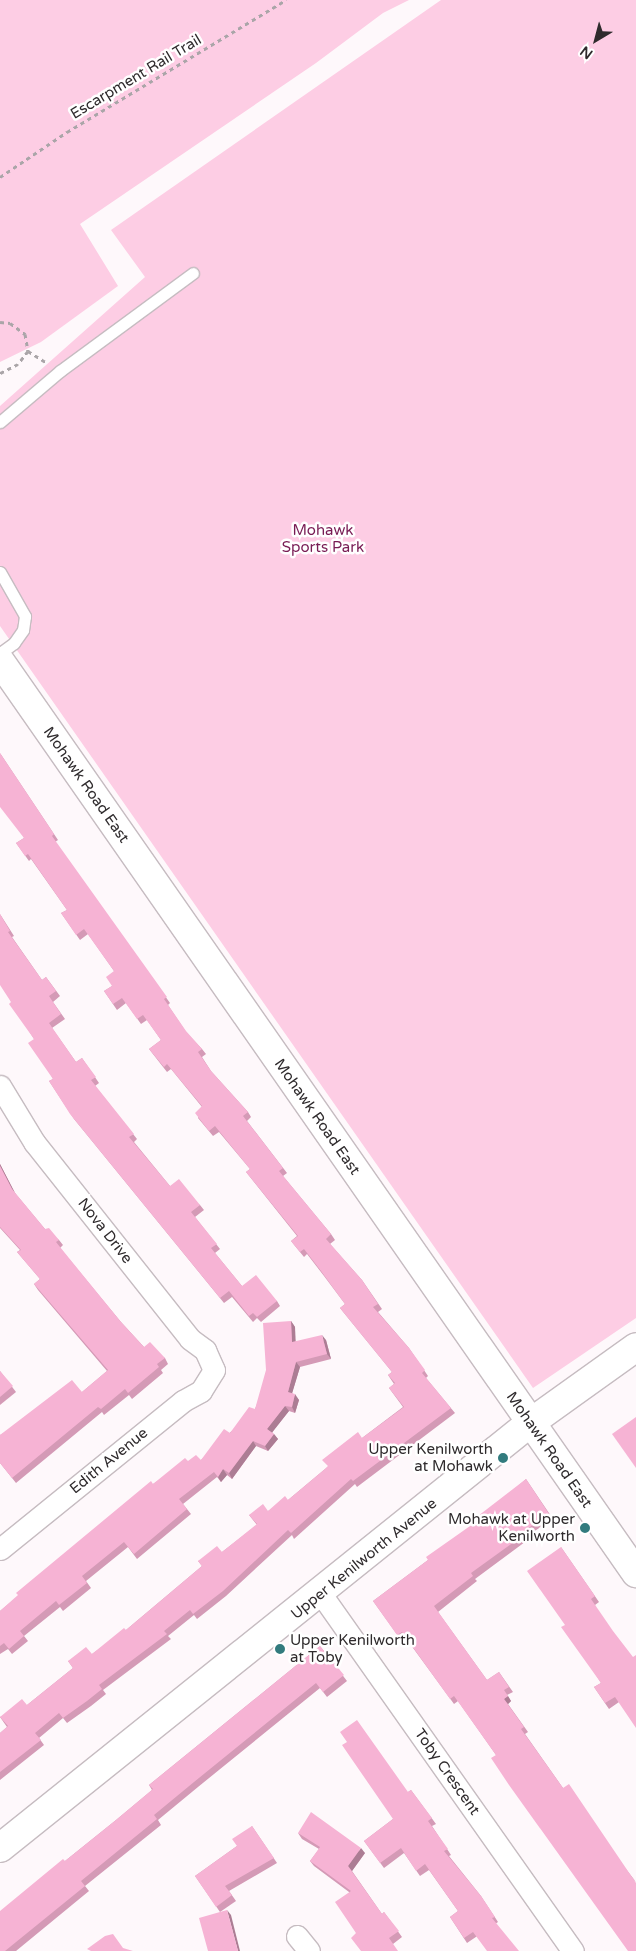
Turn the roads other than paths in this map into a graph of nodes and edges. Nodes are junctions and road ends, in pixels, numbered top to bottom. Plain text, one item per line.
1 (194, 273) dead end
2 (0, 422) edge
3 (0, 572) edge
4 (0, 653) edge
5 (0, 661) edge
6 (0, 1086) edge
7 (636, 1347) edge
8 (214, 1370) joint
9 (530, 1423) junction
10 (3, 1540) edge
11 (636, 1573) edge
12 (321, 1594) junction
13 (0, 1848) edge
14 (573, 1951) edge

1 - 2 lane
3 - 4 lane
5 - 9 main road, Mohawk Road East
6 - 8 street, Nova Drive
7 - 9 main road, Upper Kenilworth Avenue
8 - 10 street, Edith Avenue
9 - 11 main road, Mohawk Road East
9 - 12 main road, Upper Kenilworth Avenue
12 - 13 main road, Upper Kenilworth Avenue
12 - 14 street, Toby Crescent

